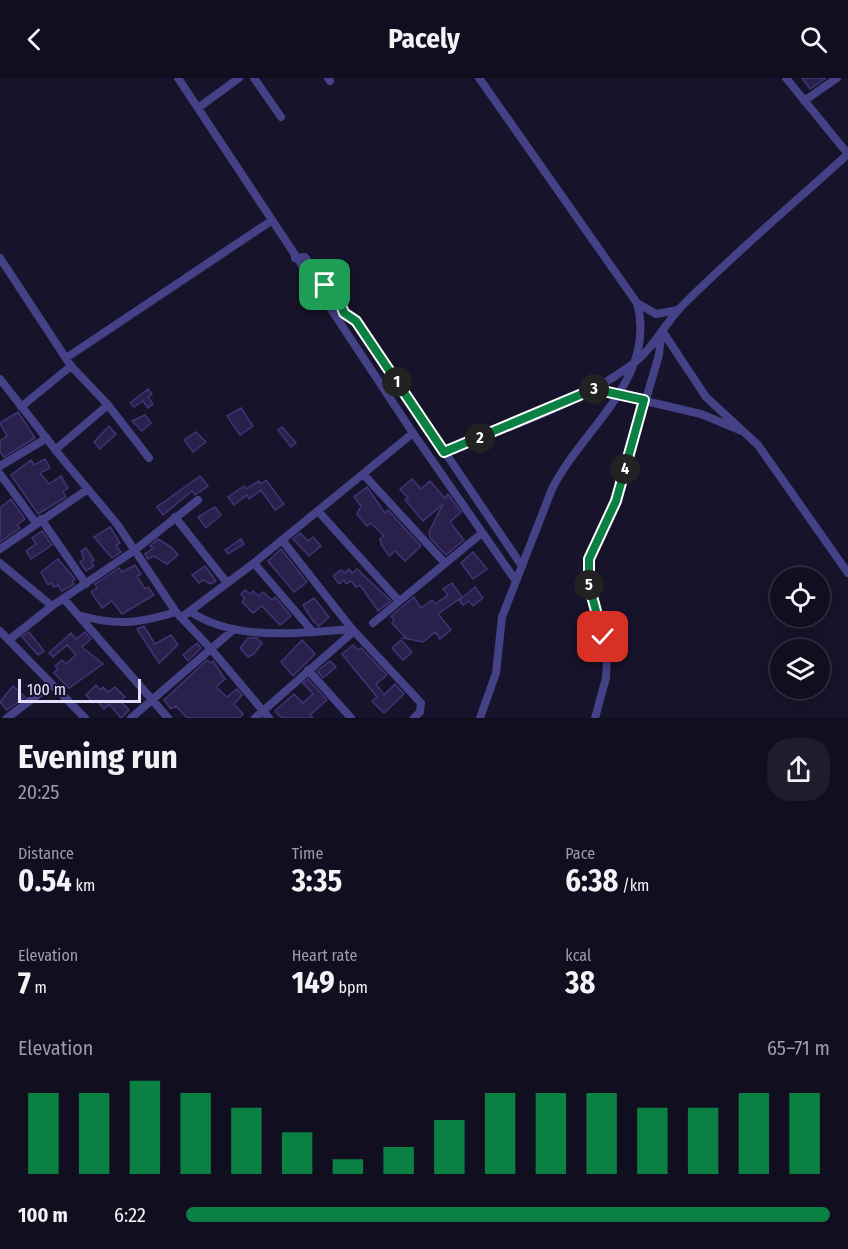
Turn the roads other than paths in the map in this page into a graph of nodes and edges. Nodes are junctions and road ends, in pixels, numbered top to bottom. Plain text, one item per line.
1 (178, 78) edge
2 (239, 78) edge
3 (254, 78) edge
4 (479, 78) edge
5 (786, 78) edge
6 (837, 78) edge
7 (804, 101) junction
8 (198, 108) junction
9 (281, 117) dead end
10 (848, 154) edge
11 (271, 221) junction
12 (0, 258) edge
13 (295, 258) junction
14 (637, 303) junction
15 (678, 310) junction
16 (662, 333) junction
17 (68, 362) junction
18 (633, 364) junction
19 (0, 379) edge
20 (594, 389) junction
21 (618, 394) junction
22 (644, 400) junction
23 (108, 405) junction
24 (21, 407) junction
25 (413, 433) junction
26 (749, 434) junction
27 (47, 438) junction
28 (55, 450) junction
29 (444, 452) junction
30 (149, 458) dead end
31 (0, 466) edge
32 (0, 474) edge
33 (364, 475) junction
34 (88, 489) junction
35 (198, 500) dead end
36 (318, 511) junction
37 (176, 517) junction
38 (39, 521) junction
39 (482, 532) junction
40 (282, 540) junction
41 (0, 549) edge
42 (135, 550) junction
43 (444, 562) junction
44 (0, 563) edge
45 (254, 563) junction
46 (522, 566) junction
47 (848, 573) edge
48 (516, 581) junction
49 (227, 583) junction
50 (86, 584) junction
51 (64, 599) junction
52 (399, 601) junction
53 (52, 606) junction
54 (191, 612) junction
55 (179, 614) junction
56 (80, 616) junction
57 (373, 623) dead end
58 (234, 629) junction
59 (353, 630) junction
60 (0, 631) edge
61 (313, 632) junction
62 (9, 640) junction
63 (211, 649) junction
64 (308, 670) junction
65 (52, 684) junction
66 (152, 700) junction
67 (263, 711) junction
68 (0, 712) edge
69 (7, 718) edge
70 (86, 718) edge
71 (131, 718) edge
72 (168, 718) edge
73 (255, 718) edge
74 (269, 718) edge
75 (351, 718) edge
76 (414, 718) edge
77 (480, 718) edge
78 (596, 718) edge

1 - 8 street
2 - 8 street
3 - 9 street
4 - 14 street
5 - 7 street
6 - 7 street
7 - 10 street
8 - 11 street
10 - 15 street
11 - 13 street
11 - 17 street
12 - 17 street
13 - 25 street
13 - 29 street
14 - 15 street
14 - 18 street
15 - 16 street
16 - 18 street
16 - 22 street
16 - 26 street
17 - 23 street
17 - 24 street
18 - 20 street
18 - 21 street
19 - 24 street
20 - 21 street
20 - 29 street
21 - 22 street
21 - 46 street
22 - 26 street
22 - 78 street
23 - 28 street
23 - 30 street
24 - 27 street
25 - 33 street
25 - 39 street
26 - 47 street
27 - 28 street
27 - 31 street
28 - 34 street
29 - 46 street
32 - 38 street
33 - 36 street
33 - 43 street
34 - 38 street
34 - 42 street
35 - 37 street
36 - 40 street
36 - 52 street
37 - 42 street
37 - 49 street
38 - 41 street
38 - 50 street
39 - 43 street
39 - 48 street
40 - 45 street
40 - 59 street
42 - 50 street
42 - 55 street
43 - 52 street
44 - 53 street
45 - 49 street
45 - 61 street
46 - 48 street
48 - 77 street
49 - 54 street
50 - 51 street
51 - 53 street
51 - 56 street
52 - 57 street
53 - 62 street
54 - 55 street
54 - 58 street
55 - 56 street
55 - 63 street
56 - 66 street
58 - 61 street
58 - 63 street
59 - 61 street
59 - 64 street
59 - 76 street
60 - 62 street
62 - 65 street
63 - 66 street
63 - 67 street
64 - 67 street
64 - 75 street
65 - 69 street
65 - 70 street
66 - 71 street
66 - 72 street
67 - 73 street
67 - 74 street
68 - 69 street

